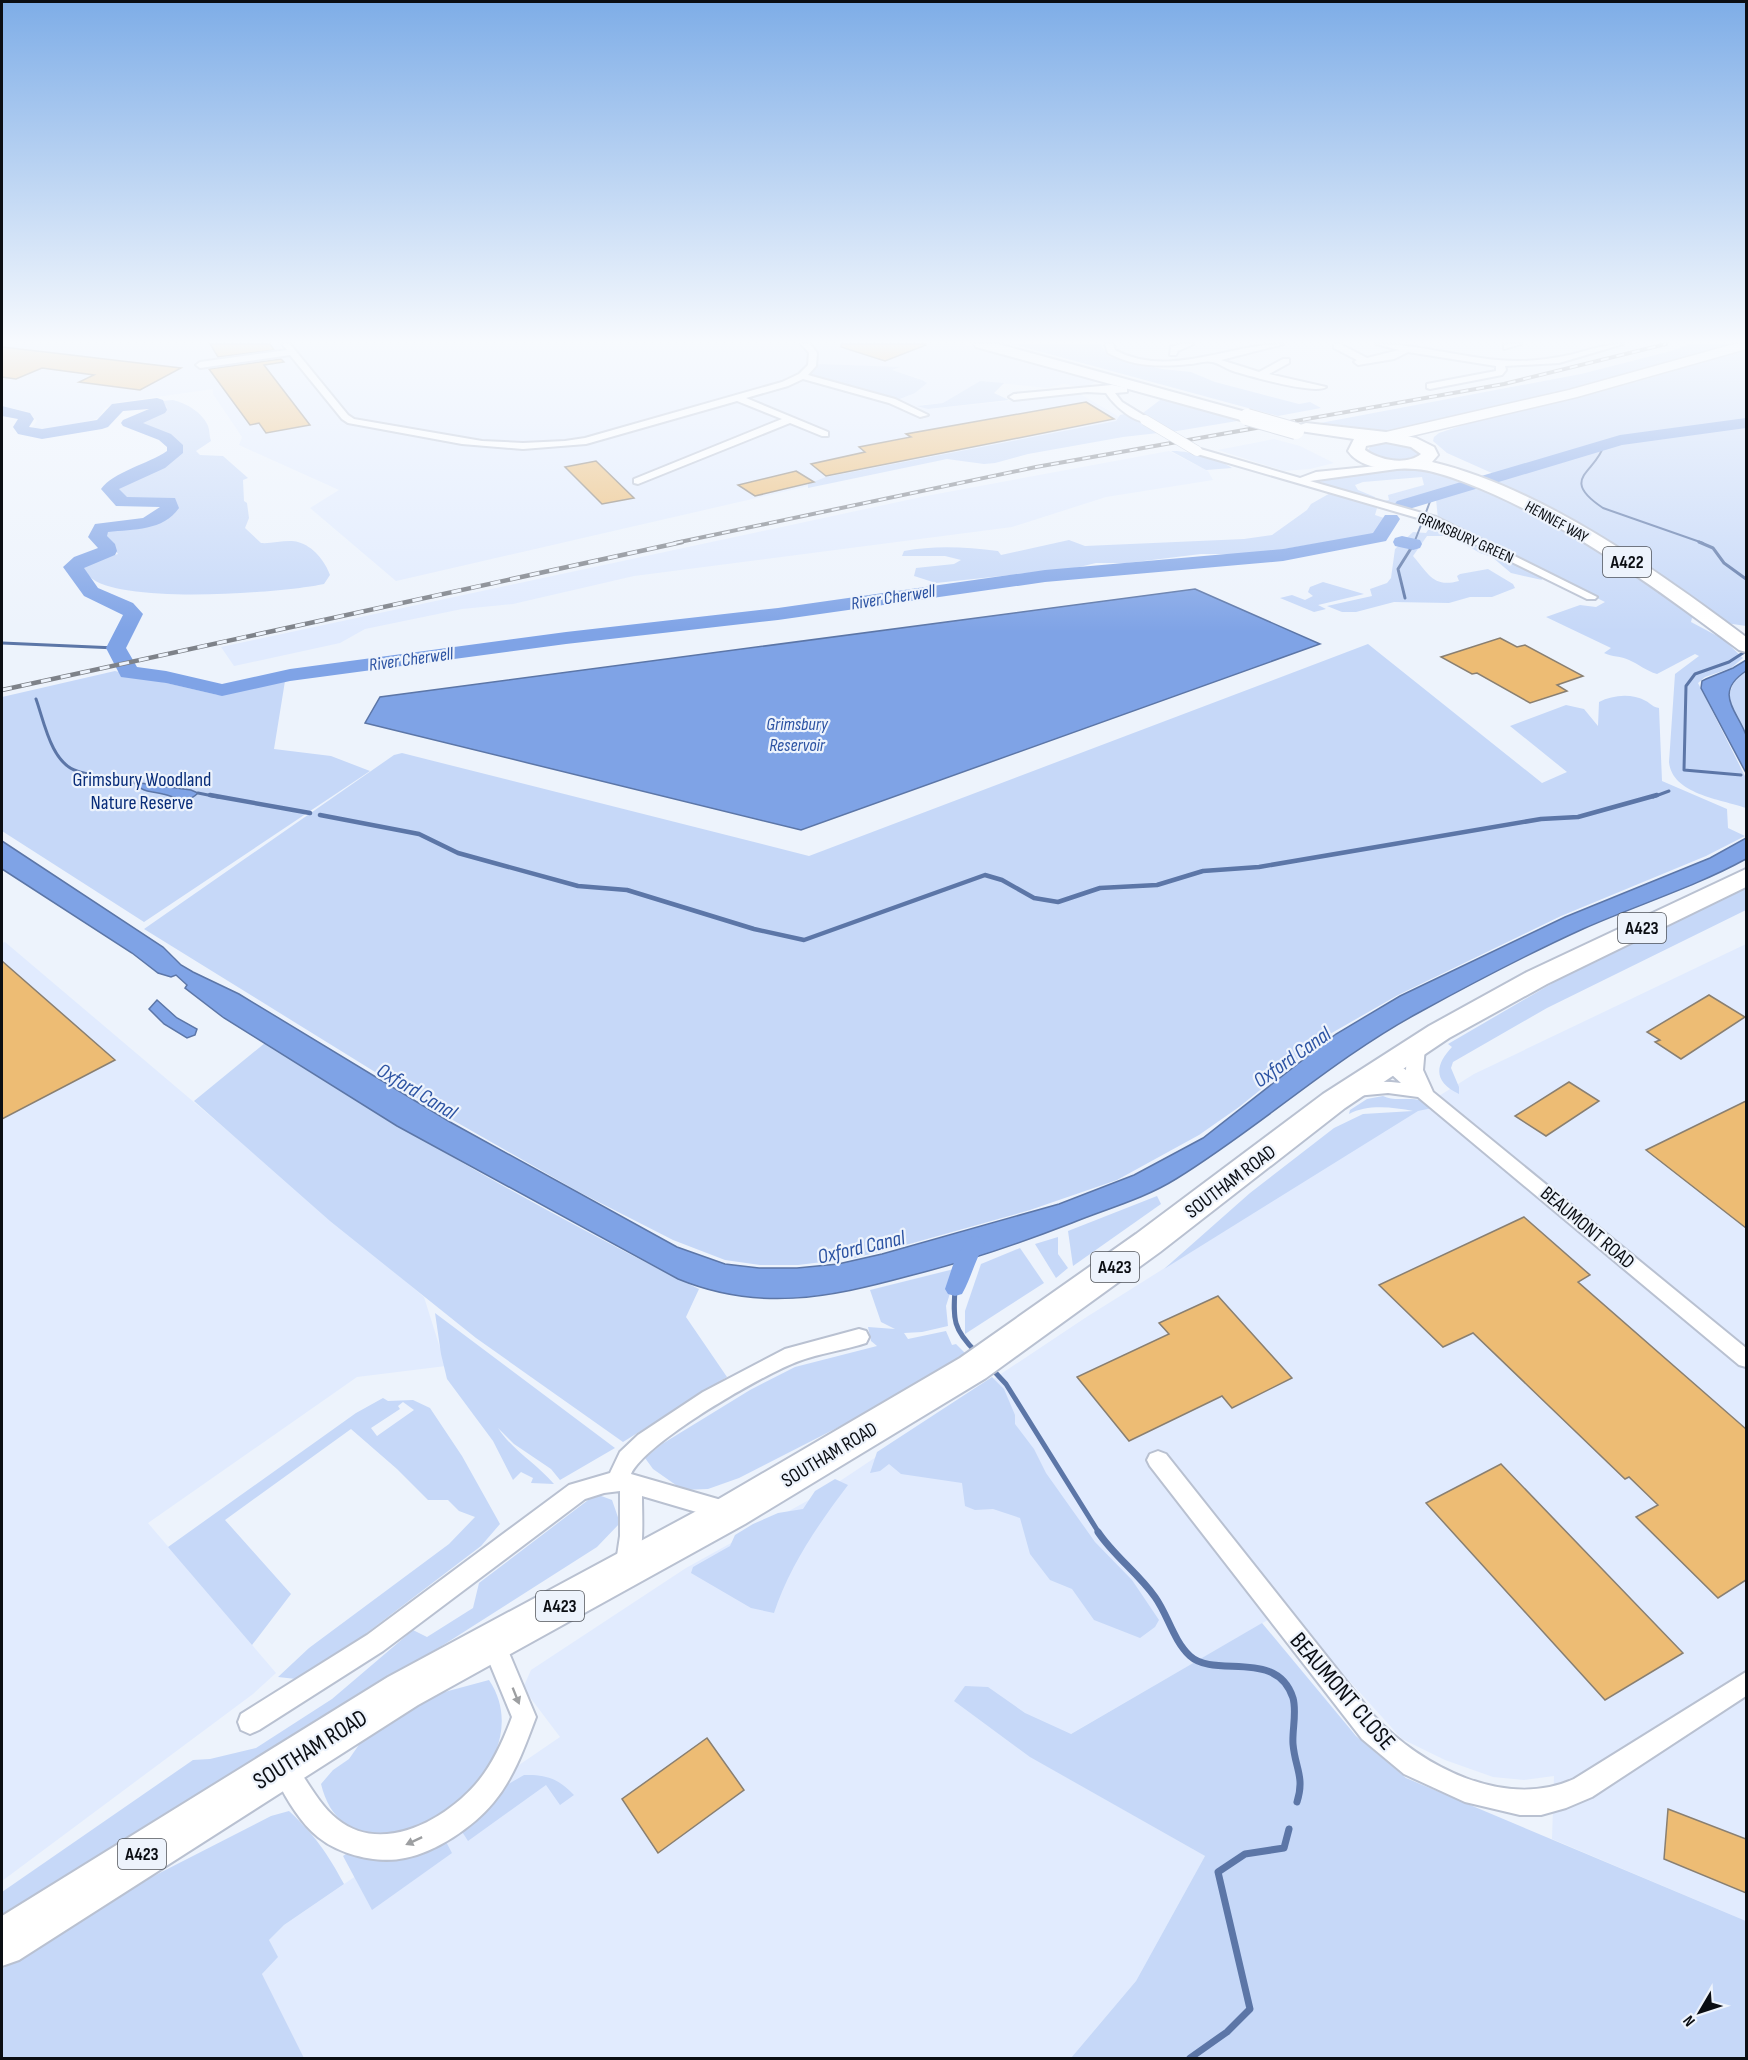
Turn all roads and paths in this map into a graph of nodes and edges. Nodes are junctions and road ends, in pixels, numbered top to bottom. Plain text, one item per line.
1 (462, 440) edge
2 (589, 440) edge
3 (740, 440) edge
4 (1179, 440) edge
5 (1325, 440) edge
6 (1370, 440) edge
7 (1407, 440) edge
8 (1421, 440) edge
9 (1426, 448) junction
10 (1362, 456) junction
11 (1409, 464) junction
12 (1463, 471) junction
13 (1345, 472) junction
14 (1300, 481) junction
15 (638, 482) dead end
16 (1506, 489) junction
17 (1590, 597) dead end
18 (1746, 629) edge
19 (1746, 646) edge
20 (1746, 877) edge
21 (1417, 1047) junction
22 (1389, 1065) junction
23 (1346, 1093) junction
24 (1429, 1096) junction
25 (859, 1337) dead end
26 (1746, 1359) edge
27 (1158, 1460) dead end
28 (624, 1482) junction
29 (730, 1512) junction
30 (626, 1569) junction
31 (493, 1642) junction
32 (1746, 1683) edge
33 (249, 1722) dead end
34 (283, 1765) junction
35 (2, 1943) edge

1 - 2 street
3 - 15 street
4 - 14 street, GRIMSBURY GREEN, bridge
5 - 10 highway
6 - 10 highway
7 - 9 highway, HENNEF WAY
8 - 9 main road
9 - 11 highway
9 - 12 highway, HENNEF WAY / A422
10 - 11 highway, HENNEF WAY
10 - 13 street
11 - 12 highway, HENNEF WAY / A422
11 - 13 street
12 - 16 highway, HENNEF WAY / A422
13 - 14 street
14 - 17 street, GRIMSBURY GREEN
16 - 18 highway, HENNEF WAY / A422
16 - 19 highway, HENNEF WAY / A422
20 - 21 highway, SOUTHAM ROAD / A423
21 - 22 highway, SOUTHAM ROAD / A423
21 - 24 street, BEAUMONT ROAD
22 - 23 highway, SOUTHAM ROAD / A423
22 - 24 street, BEAUMONT ROAD
23 - 24 street, BEAUMONT ROAD
23 - 29 highway, SOUTHAM ROAD / A423
24 - 26 street, BEAUMONT ROAD
25 - 28 street
27 - 32 street, BEAUMONT CLOSE
28 - 29 street
28 - 30 street
28 - 33 street
29 - 30 highway, SOUTHAM ROAD / A423
30 - 31 highway, SOUTHAM ROAD / A423
31 - 34 highway, SOUTHAM ROAD / A423
31 -> 34 street
34 - 35 highway, SOUTHAM ROAD / A423

